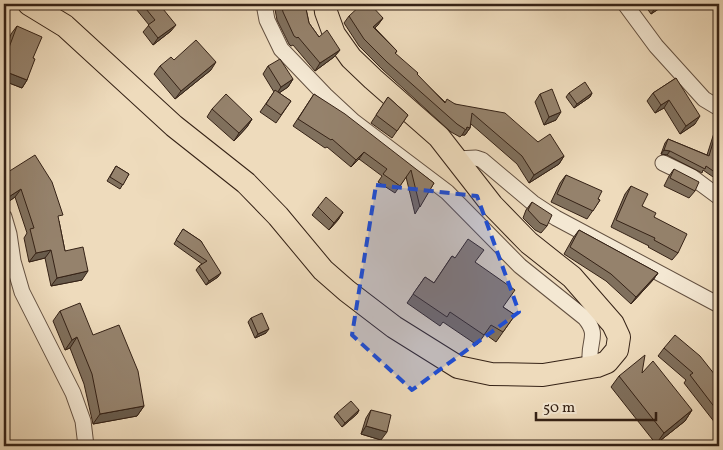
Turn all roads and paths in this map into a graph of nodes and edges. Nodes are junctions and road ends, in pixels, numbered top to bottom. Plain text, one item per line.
1 (29, 4) edge
2 (264, 4) edge
3 (325, 4) edge
4 (625, 4) edge
5 (719, 108) edge
6 (457, 159) junction
7 (663, 163) dead end
8 (719, 197) edge
9 (4, 218) edge
10 (719, 305) edge
11 (597, 366) junction
12 (86, 446) edge

1 - 11 main road
2 - 11 street
3 - 6 main road
4 - 5 street
6 - 10 street
6 - 11 main road
7 - 8 street
9 - 12 street

